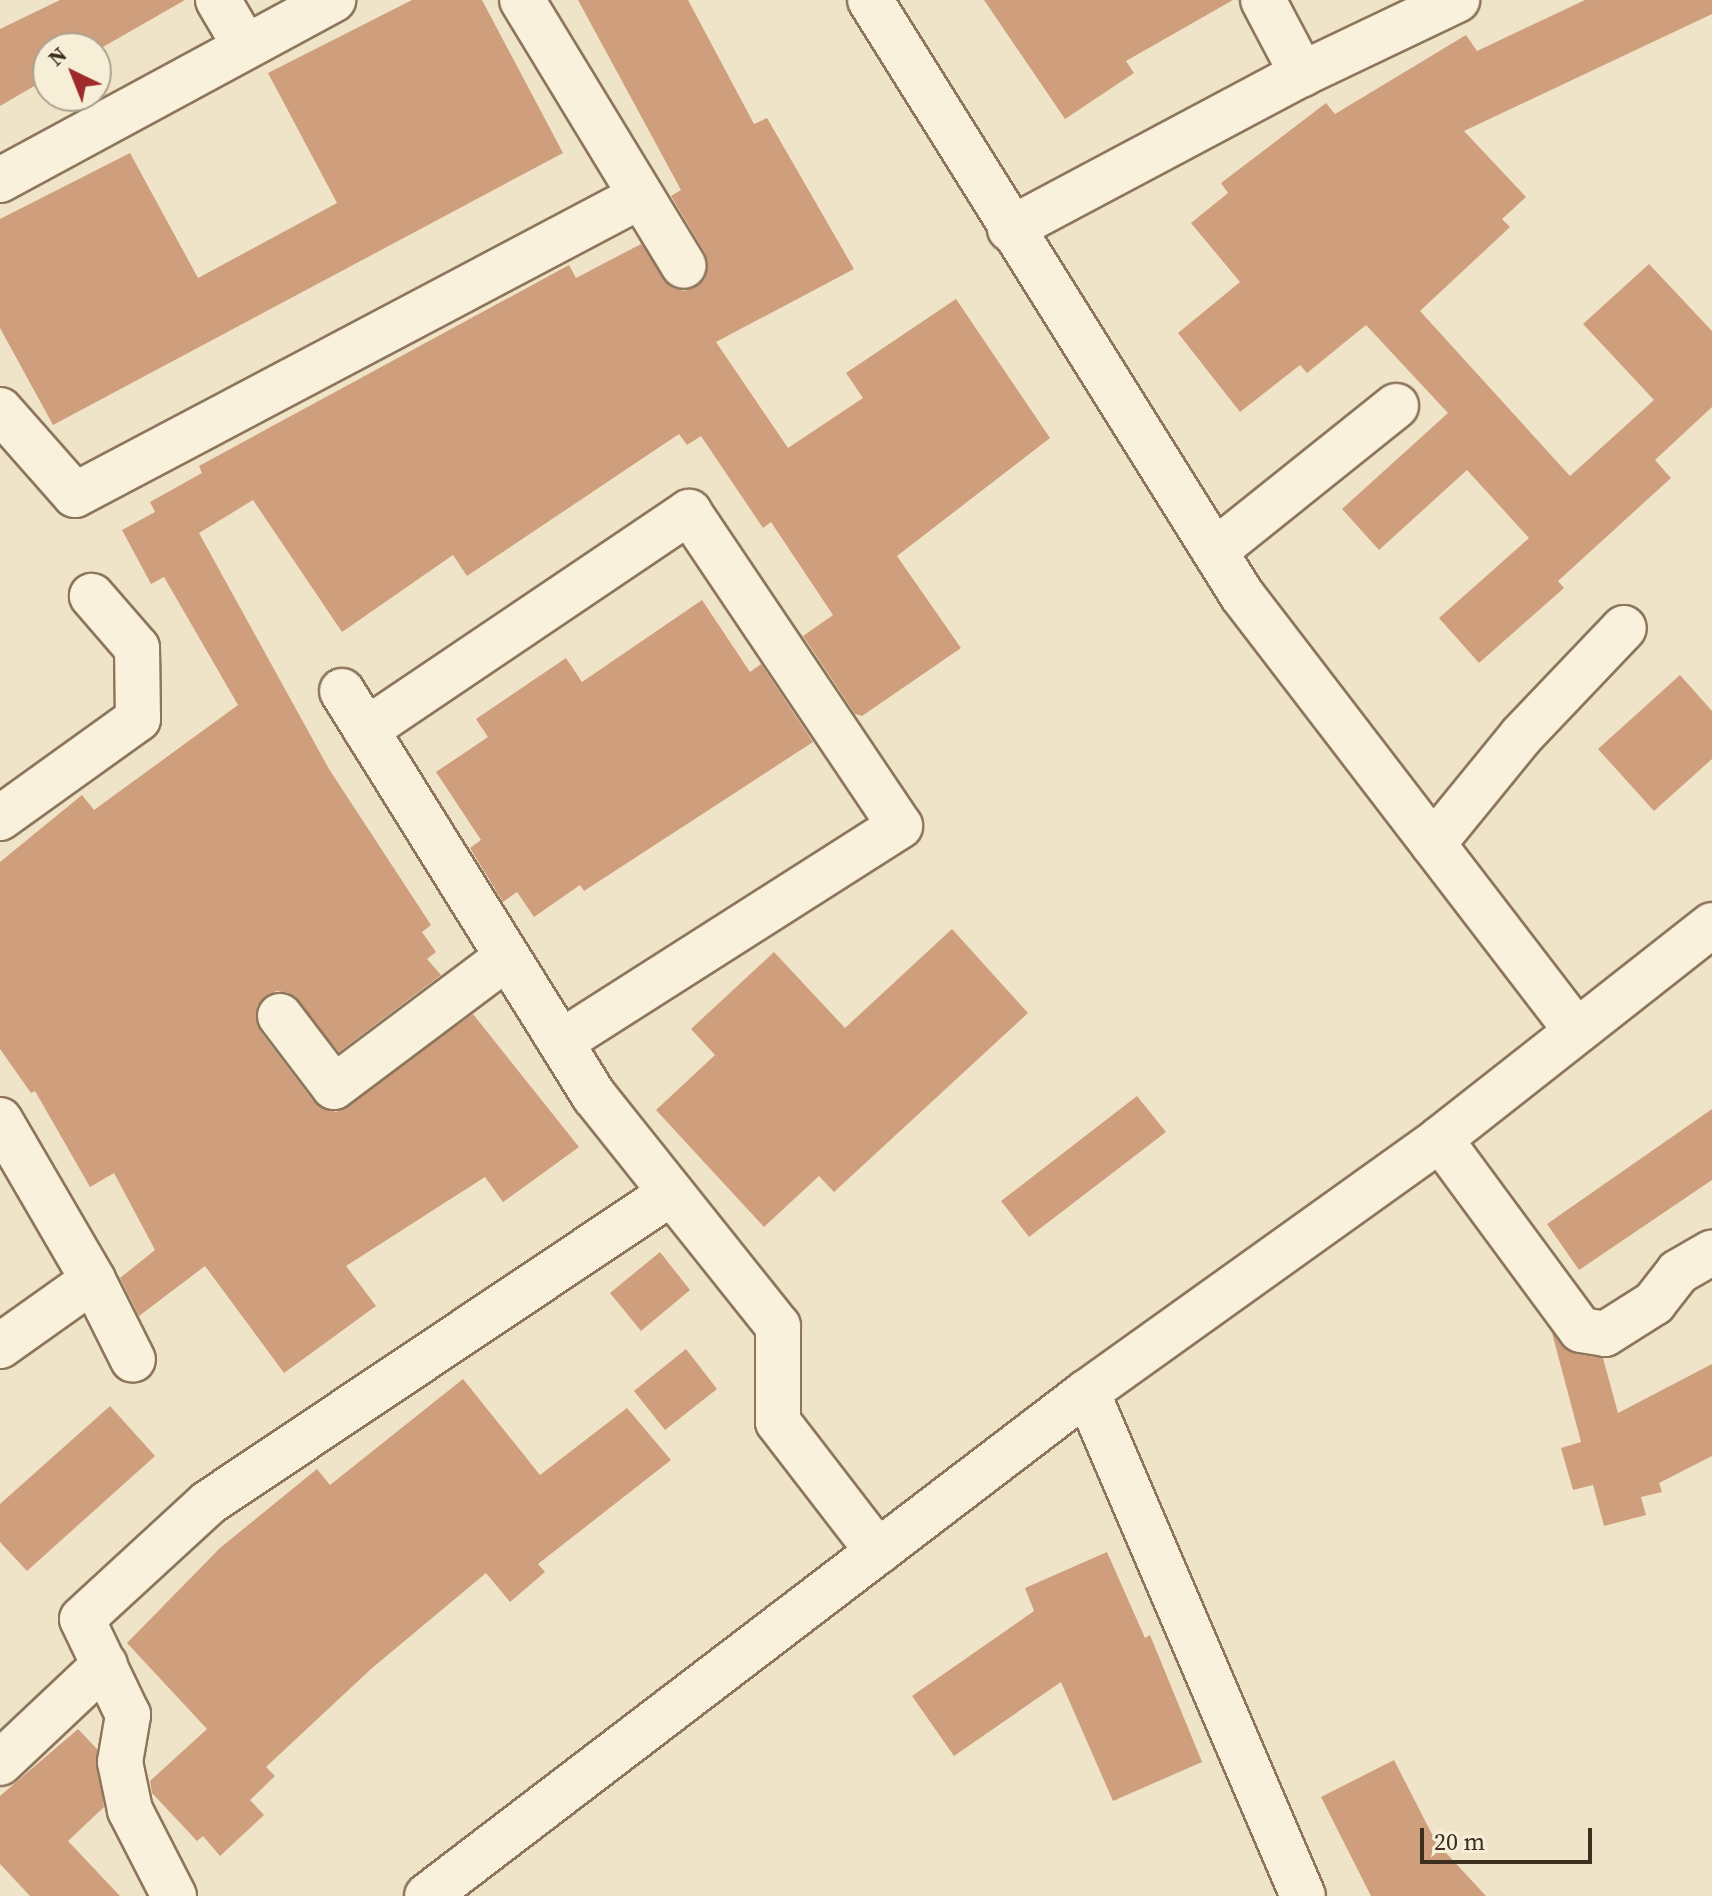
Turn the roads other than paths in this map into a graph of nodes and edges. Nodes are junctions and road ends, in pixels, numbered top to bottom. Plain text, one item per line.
1 (218, 0) edge
2 (333, 0) edge
3 (522, 0) edge
4 (870, 0) edge
5 (1263, 0) edge
6 (1457, 0) edge
7 (245, 46) junction
8 (1302, 74) junction
9 (0, 180) edge
10 (641, 196) junction
11 (1010, 229) junction
12 (684, 266) dead end
13 (1396, 406) dead end
14 (0, 410) edge
15 (1215, 551) junction
16 (92, 596) dead end
17 (1624, 628) dead end
18 (342, 691) dead end
19 (366, 730) junction
20 (0, 818) edge
21 (1433, 844) junction
22 (1712, 925) edge
23 (507, 957) junction
24 (280, 1016) dead end
25 (1575, 1029) junction
26 (561, 1042) junction
27 (0, 1120) edge
28 (1440, 1139) junction
29 (671, 1193) junction
30 (1712, 1252) edge
31 (93, 1280) junction
32 (0, 1346) edge
33 (133, 1360) dead end
34 (1087, 1392) junction
35 (878, 1552) junction
36 (105, 1664) junction
37 (0, 1763) edge
38 (174, 1896) edge
39 (427, 1896) edge
40 (1303, 1896) edge

1 - 7 street
2 - 7 street
3 - 10 street
4 - 11 street
5 - 8 street
6 - 8 street
7 - 9 street
8 - 11 street
10 - 12 street
10 - 14 street
11 - 15 street
13 - 15 street
15 - 21 street
16 - 20 street
17 - 21 street
18 - 19 street
19 - 23 street
19 - 26 street
21 - 25 street
22 - 25 street
23 - 24 street
23 - 26 street
25 - 28 street
26 - 29 street
27 - 31 street
28 - 30 street
28 - 34 street
29 - 35 street
29 - 36 street
31 - 32 street
31 - 33 street
34 - 35 street
34 - 40 street
35 - 39 street
36 - 37 street
36 - 38 street

